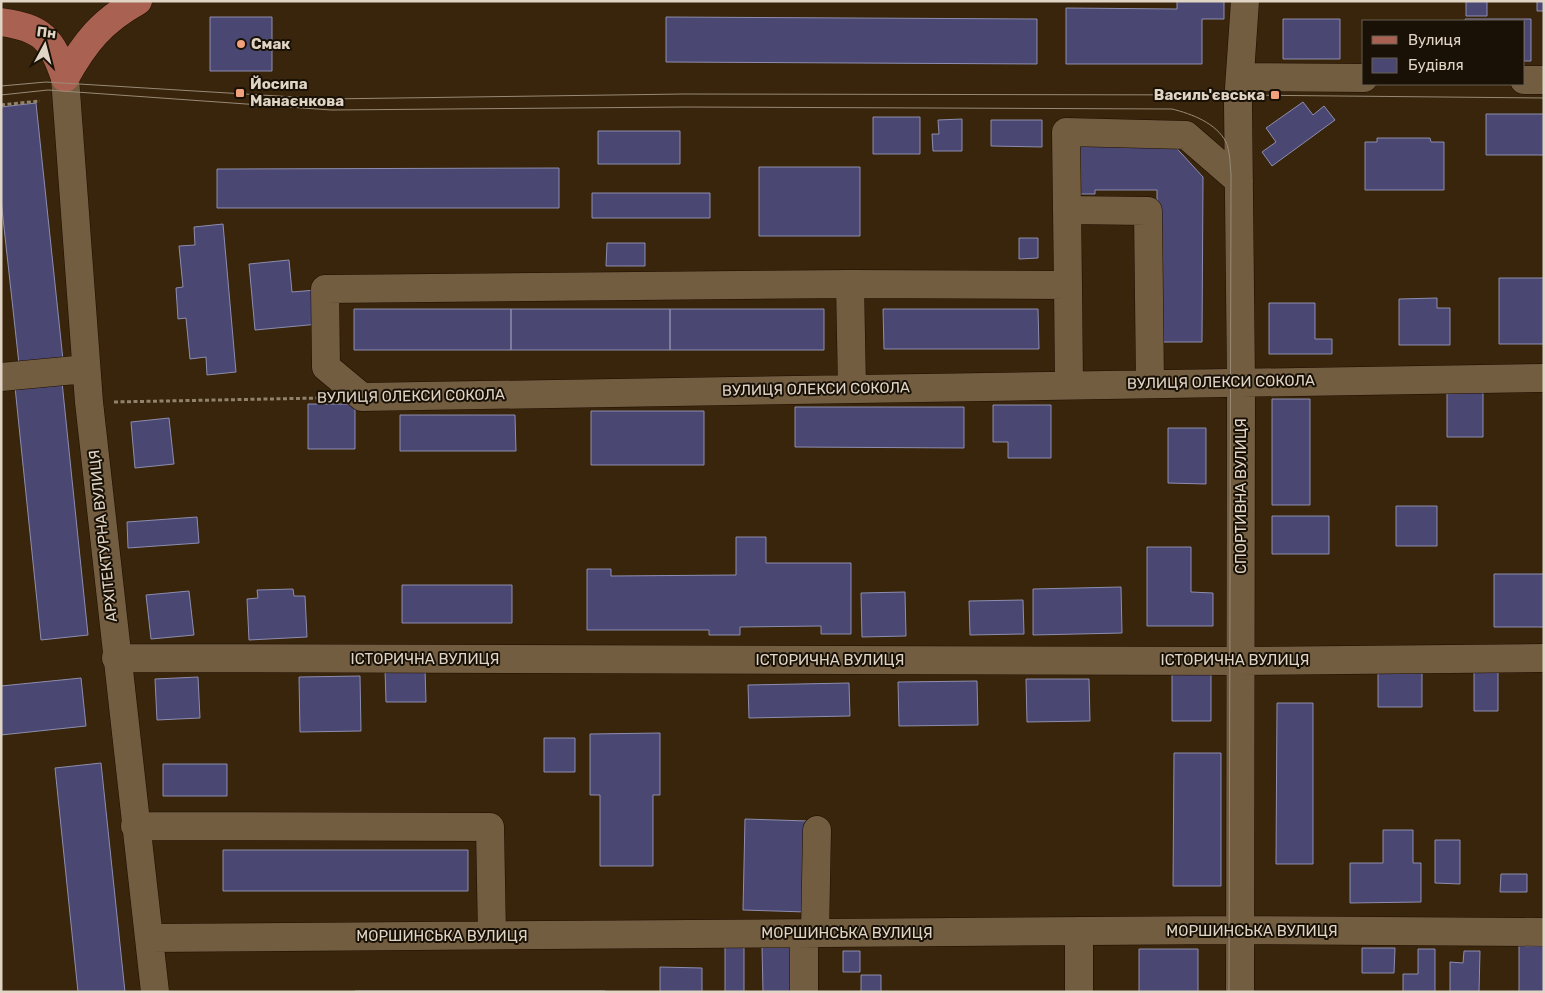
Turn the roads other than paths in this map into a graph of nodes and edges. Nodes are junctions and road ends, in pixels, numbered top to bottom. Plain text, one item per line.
1 (138, 1) edge
2 (1245, 1) edge
3 (1, 22) edge
4 (1240, 77) junction
5 (1362, 78) edge
6 (1525, 80) edge
7 (1544, 80) edge
8 (66, 88) junction
9 (1239, 181) junction
10 (1067, 210) junction
11 (850, 284) junction
12 (1068, 285) junction
13 (86, 368) junction
14 (1, 377) edge
15 (1544, 378) edge
16 (1241, 382) junction
17 (1150, 383) junction
18 (1069, 384) junction
19 (852, 388) junction
20 (116, 658) junction
21 (1544, 658) edge
22 (1240, 661) junction
23 (135, 826) junction
24 (817, 830) dead end
25 (1241, 930) junction
26 (1079, 931) junction
27 (1544, 932) edge
28 (810, 933) junction
29 (492, 935) junction
30 (150, 938) junction
31 (155, 992) edge
32 (804, 992) edge
33 (1079, 992) edge
34 (1240, 992) edge

1 - 8 main road
2 - 4 street, СПОРТИВНА ВУЛИЦЯ
3 - 8 main road
4 - 5 street
4 - 9 street, СПОРТИВНА ВУЛИЦЯ
6 - 7 street
8 - 13 street, АРХІТЕКТУРНА ВУЛИЦЯ
9 - 10 street
9 - 16 street, СПОРТИВНА ВУЛИЦЯ
10 - 12 street
10 - 17 street
11 - 12 street
11 - 19 street
11 - 19 street, ВУЛИЦЯ ОЛЕКСИ СОКОЛА
12 - 18 street
13 - 14 street
13 - 20 street, АРХІТЕКТУРНА ВУЛИЦЯ
15 - 16 street, ВУЛИЦЯ ОЛЕКСИ СОКОЛА
16 - 17 street, ВУЛИЦЯ ОЛЕКСИ СОКОЛА
16 - 22 street, СПОРТИВНА ВУЛИЦЯ
17 - 18 street, ВУЛИЦЯ ОЛЕКСИ СОКОЛА
18 - 19 street, ВУЛИЦЯ ОЛЕКСИ СОКОЛА
20 - 22 street, ІСТОРИЧНА ВУЛИЦЯ
20 - 23 street, АРХІТЕКТУРНА ВУЛИЦЯ
21 - 22 street, ІСТОРИЧНА ВУЛИЦЯ
22 - 25 street, СПОРТИВНА ВУЛИЦЯ
23 - 29 street
23 - 30 street, АРХІТЕКТУРНА ВУЛИЦЯ
24 - 28 street
25 - 26 street, МОРШИНСЬКА ВУЛИЦЯ
25 - 27 street, МОРШИНСЬКА ВУЛИЦЯ
25 - 34 street, СПОРТИВНА ВУЛИЦЯ
26 - 28 street, МОРШИНСЬКА ВУЛИЦЯ
26 - 33 street
28 - 29 street, МОРШИНСЬКА ВУЛИЦЯ
28 - 32 street
29 - 30 street, МОРШИНСЬКА ВУЛИЦЯ
30 - 31 street, АРХІТЕКТУРНА ВУЛИЦЯ

